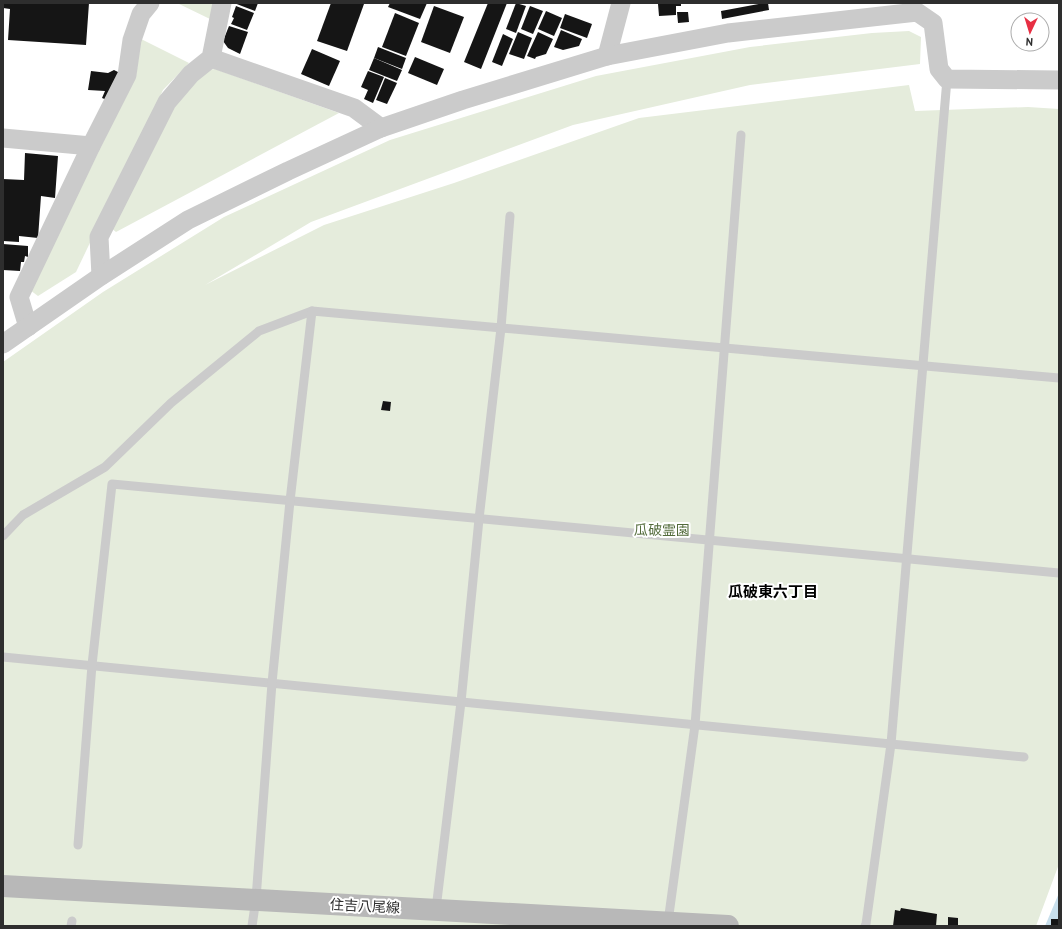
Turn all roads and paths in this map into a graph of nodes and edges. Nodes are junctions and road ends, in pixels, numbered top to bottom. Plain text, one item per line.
1 (150, 3) edge
2 (222, 3) edge
3 (621, 3) edge
4 (606, 56) junction
5 (211, 58) junction
6 (947, 79) junction
7 (1059, 80) edge
8 (381, 128) junction
9 (741, 135) dead end
10 (3, 138) edge
11 (91, 146) junction
12 (510, 216) dead end
13 (101, 276) junction
14 (312, 311) junction
15 (28, 327) junction
16 (501, 328) junction
17 (3, 344) edge
18 (725, 348) junction
19 (923, 366) junction
20 (1059, 378) edge
21 (290, 501) junction
22 (479, 518) junction
23 (3, 536) edge
24 (710, 540) junction
25 (907, 559) junction
26 (1059, 573) edge
27 (3, 657) edge
28 (92, 665) junction
29 (272, 683) junction
30 (461, 702) junction
31 (695, 725) junction
32 (891, 744) junction
33 (1024, 757) dead end
34 (78, 845) dead end
35 (3, 886) edge
36 (256, 899) junction
37 (436, 910) junction
38 (668, 922) junction
39 (252, 926) edge
40 (728, 926) edge
41 (864, 926) edge

1 - 11 street
2 - 5 street
3 - 4 street
4 - 6 street
4 - 8 street
5 - 8 street
5 - 13 street
6 - 7 street
6 - 19 lane
8 - 13 street
9 - 18 lane
10 - 11 street
11 - 15 street
12 - 16 lane
13 - 15 street
14 - 16 lane
14 - 21 lane
14 - 23 lane
15 - 17 street
16 - 18 lane
16 - 22 lane
18 - 19 lane
18 - 24 lane
19 - 20 lane
19 - 25 lane
21 - 22 lane
21 - 28 lane
21 - 29 lane
22 - 24 lane
22 - 30 lane
24 - 25 lane
24 - 31 lane
25 - 26 lane
25 - 32 lane
27 - 28 lane
28 - 29 lane
28 - 34 lane
29 - 30 lane
29 - 36 lane
30 - 31 lane
30 - 37 lane
31 - 32 lane
31 - 38 lane
32 - 33 lane
32 - 41 lane
35 - 36 main road, 住吉八尾線
36 - 37 main road, 住吉八尾線
36 - 39 lane
37 - 38 main road, 住吉八尾線
38 - 40 main road, 住吉八尾線

